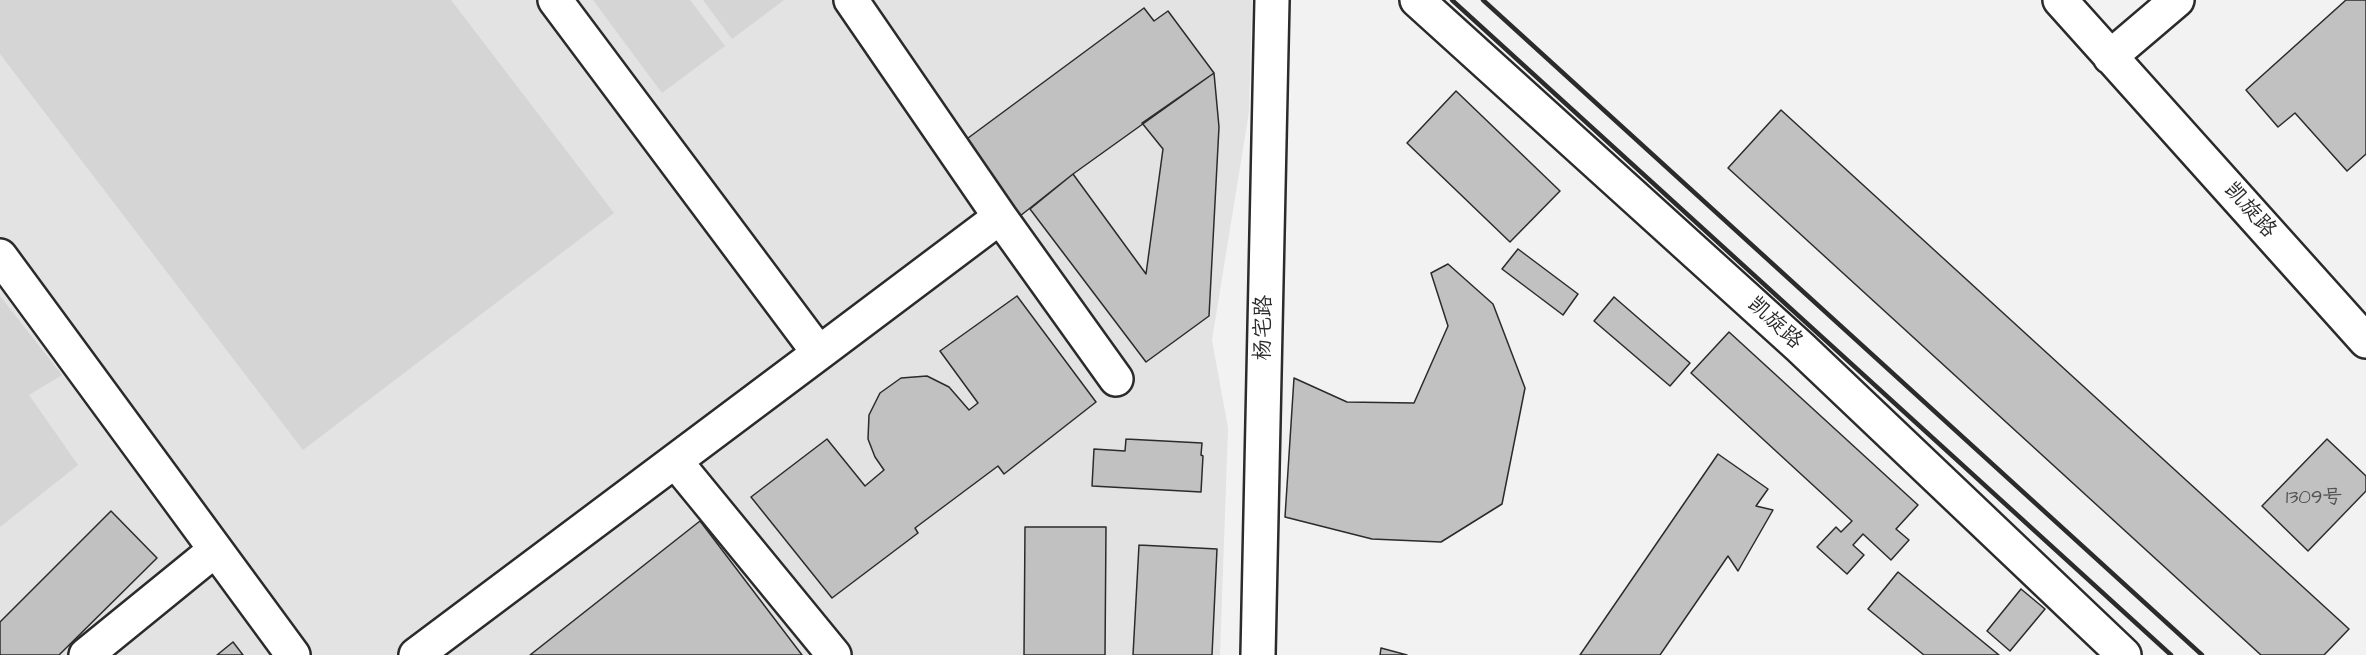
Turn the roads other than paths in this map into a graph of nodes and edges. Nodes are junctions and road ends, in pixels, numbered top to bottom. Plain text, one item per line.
1 (555, 0) edge
2 (850, 0) edge
3 (1272, 0) edge
4 (1417, 0) edge
5 (2060, 0) edge
6 (2177, 0) edge
7 (2110, 57) junction
8 (1000, 217) junction
9 (0, 256) edge
10 (2366, 341) edge
11 (819, 353) junction
12 (1116, 379) dead end
13 (675, 461) junction
14 (215, 550) junction
15 (87, 655) edge
16 (293, 655) edge
17 (416, 655) edge
18 (834, 655) edge
19 (1258, 655) edge
20 (2124, 655) edge

1 - 11 street
2 - 8 street
3 - 19 street, 杨宅路
4 - 20 street, 凯旋路
5 - 7 street, 凯旋路
6 - 7 street
7 - 10 street, 凯旋路
8 - 11 street
8 - 12 street
9 - 14 street
11 - 13 street
13 - 17 street
13 - 18 street
14 - 15 street
14 - 16 street

